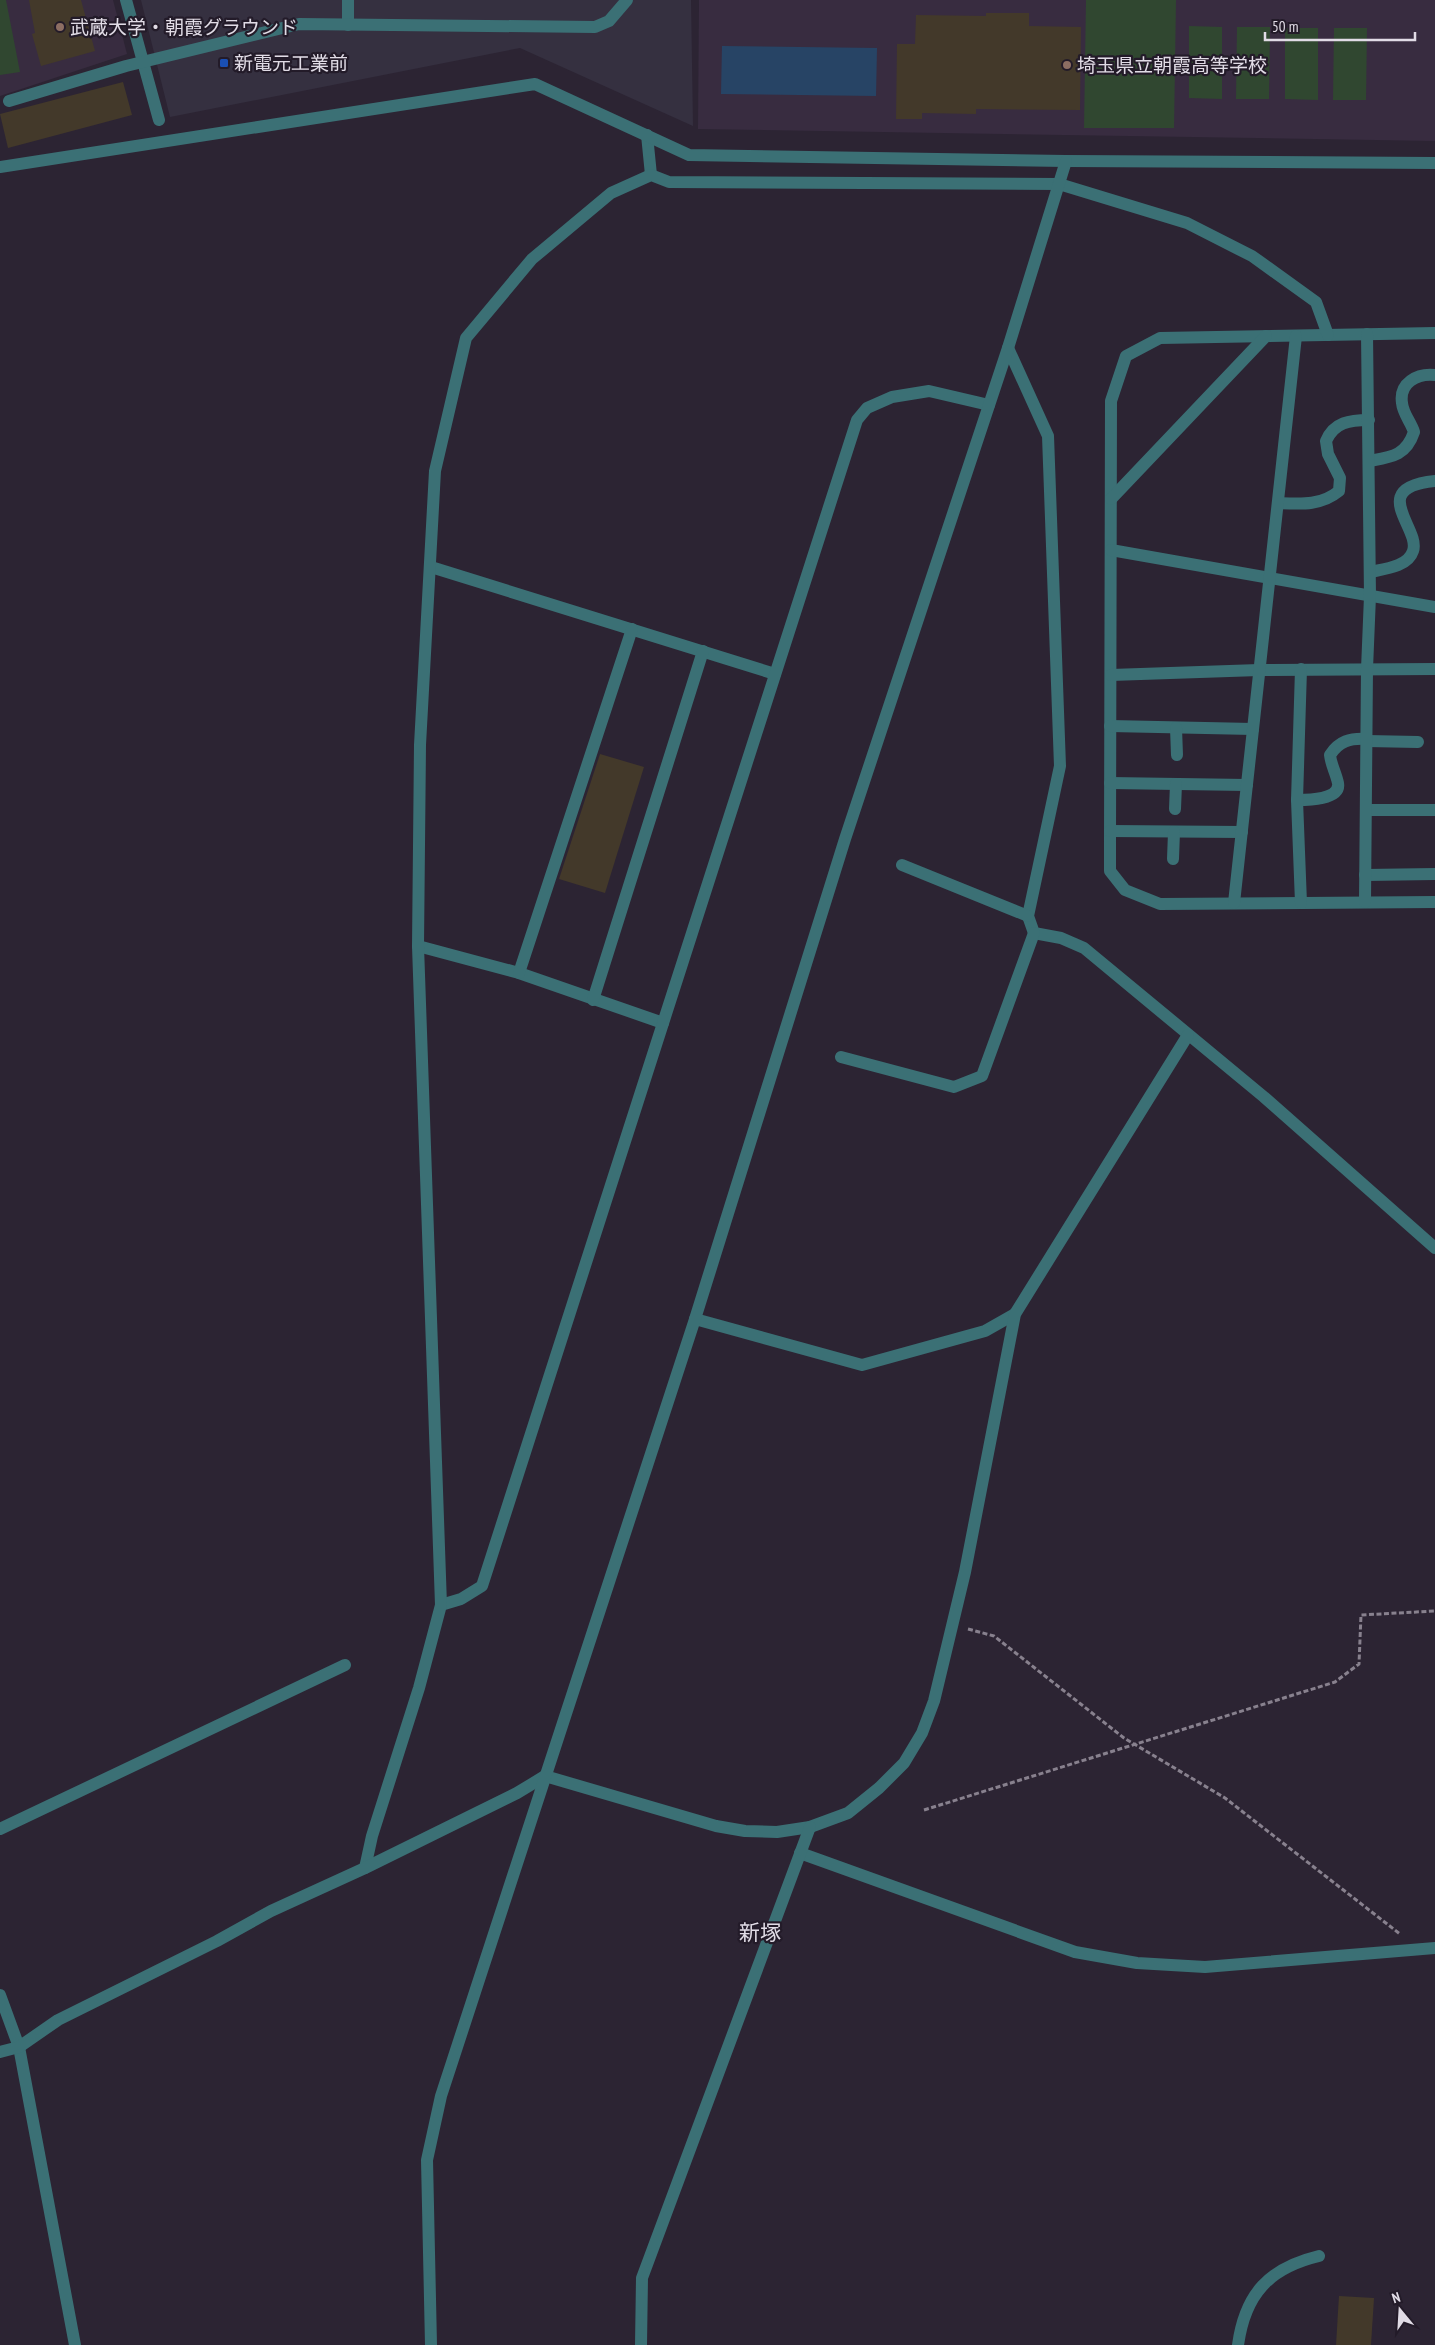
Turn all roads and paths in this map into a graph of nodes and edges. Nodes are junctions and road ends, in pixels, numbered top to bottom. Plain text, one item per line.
1 (126, 0) edge
2 (348, 0) edge
3 (627, 0) edge
4 (348, 25) junction
5 (143, 62) junction
6 (9, 101) dead end
7 (159, 120) dead end
8 (647, 135) junction
9 (1066, 161) junction
10 (1435, 163) edge
11 (0, 167) edge
12 (651, 175) junction
13 (1059, 184) junction
14 (1435, 333) edge
15 (1368, 334) junction
16 (1328, 335) junction
17 (1266, 336) junction
18 (1296, 336) junction
19 (1008, 348) junction
20 (1435, 375) edge
21 (989, 405) junction
22 (1368, 420) junction
23 (1369, 461) junction
24 (1435, 481) edge
25 (1111, 499) junction
26 (1278, 503) junction
27 (1111, 550) junction
28 (431, 567) junction
29 (1370, 572) junction
30 (1270, 579) junction
31 (1370, 596) junction
32 (1435, 607) edge
33 (632, 629) junction
34 (703, 651) junction
35 (1301, 669) junction
36 (1368, 669) junction
37 (1435, 669) edge
38 (1260, 670) junction
39 (775, 674) junction
40 (1111, 675) junction
41 (1110, 726) junction
42 (1176, 728) junction
43 (1253, 729) junction
44 (1367, 740) junction
45 (1418, 742) dead end
46 (1176, 755) dead end
47 (1110, 783) junction
48 (1176, 784) junction
49 (1247, 785) junction
50 (1297, 800) junction
51 (1175, 809) dead end
52 (1366, 810) junction
53 (1435, 810) edge
54 (1110, 831) junction
55 (1174, 832) junction
56 (1242, 832) junction
57 (1173, 859) dead end
58 (902, 865) dead end
59 (1435, 874) edge
60 (1366, 875) junction
61 (1365, 902) junction
62 (1435, 902) edge
63 (1234, 903) junction
64 (1301, 903) junction
65 (1028, 916) junction
66 (1034, 933) junction
67 (418, 946) junction
68 (519, 973) junction
69 (593, 1000) junction
70 (663, 1023) junction
71 (1188, 1035) junction
72 (842, 1057) dead end
73 (1435, 1248) edge
74 (1015, 1314) junction
75 (695, 1319) junction
76 (441, 1605) junction
77 (1435, 1611) edge
78 (953, 1626) junction
79 (345, 1665) dead end
80 (1136, 1745) junction
81 (545, 1776) junction
82 (924, 1810) dead end
83 (810, 1826) junction
84 (0, 1829) edge
85 (800, 1853) junction
86 (365, 1868) junction
87 (1435, 1948) edge
88 (1419, 1949) junction
89 (0, 1996) edge
90 (19, 2047) junction
91 (0, 2052) edge
92 (1319, 2256) dead end
93 (75, 2345) edge
94 (431, 2345) edge
95 (641, 2345) edge
96 (1238, 2345) edge

1 - 5 lane
2 - 4 lane
3 - 4 lane
4 - 5 lane
5 - 6 lane
5 - 7 lane
8 - 9 lane
8 - 11 lane
8 - 12 lane
9 - 10 lane
9 - 13 lane
12 - 13 lane
12 - 28 lane
13 - 16 lane
13 - 19 lane
14 - 15 lane
15 - 16 lane
15 - 22 lane
16 - 18 lane
17 - 18 lane
17 - 25 lane
17 - 25 lane
18 - 26 lane
19 - 21 lane
19 - 65 lane
20 - 23 lane
21 - 39 lane
21 - 75 lane
22 - 23 lane
22 - 26 lane
23 - 29 lane
24 - 29 lane
25 - 27 lane
26 - 30 lane
27 - 30 lane
27 - 40 lane
28 - 33 lane
28 - 67 lane
29 - 31 lane
30 - 31 lane
30 - 38 lane
31 - 32 lane
31 - 36 lane
33 - 34 lane
33 - 68 lane
34 - 39 lane
34 - 69 lane
35 - 36 lane
35 - 38 lane
35 - 50 lane
36 - 37 lane
36 - 44 lane
38 - 40 lane
38 - 43 lane
39 - 70 lane
40 - 41 lane
41 - 42 lane
41 - 47 lane
42 - 43 lane
42 - 46 lane
43 - 49 lane
44 - 45 lane
44 - 50 lane
44 - 52 lane
47 - 48 lane
47 - 54 lane
48 - 49 lane
48 - 51 lane
49 - 56 lane
50 - 64 lane
52 - 53 lane
52 - 60 lane
54 - 55 lane
54 - 63 lane
55 - 56 lane
55 - 57 lane
56 - 63 lane
58 - 65 lane
59 - 60 lane
60 - 61 lane
61 - 62 lane
61 - 64 lane
63 - 64 lane
65 - 66 lane
66 - 71 lane
66 - 72 lane
67 - 68 lane
67 - 76 lane
68 - 69 lane
69 - 70 lane
70 - 76 lane
71 - 73 lane
71 - 74 lane
74 - 75 lane
74 - 78 lane
75 - 81 lane
76 - 86 lane
77 - 80 path
78 - 80 path
78 - 83 lane
79 - 84 lane
80 - 82 path
80 - 88 path
81 - 83 lane
81 - 86 lane
81 - 94 lane
83 - 85 lane
85 - 88 lane
85 - 95 lane
86 - 90 lane
87 - 88 lane
89 - 90 lane
90 - 91 lane
90 - 93 lane
92 - 96 lane

